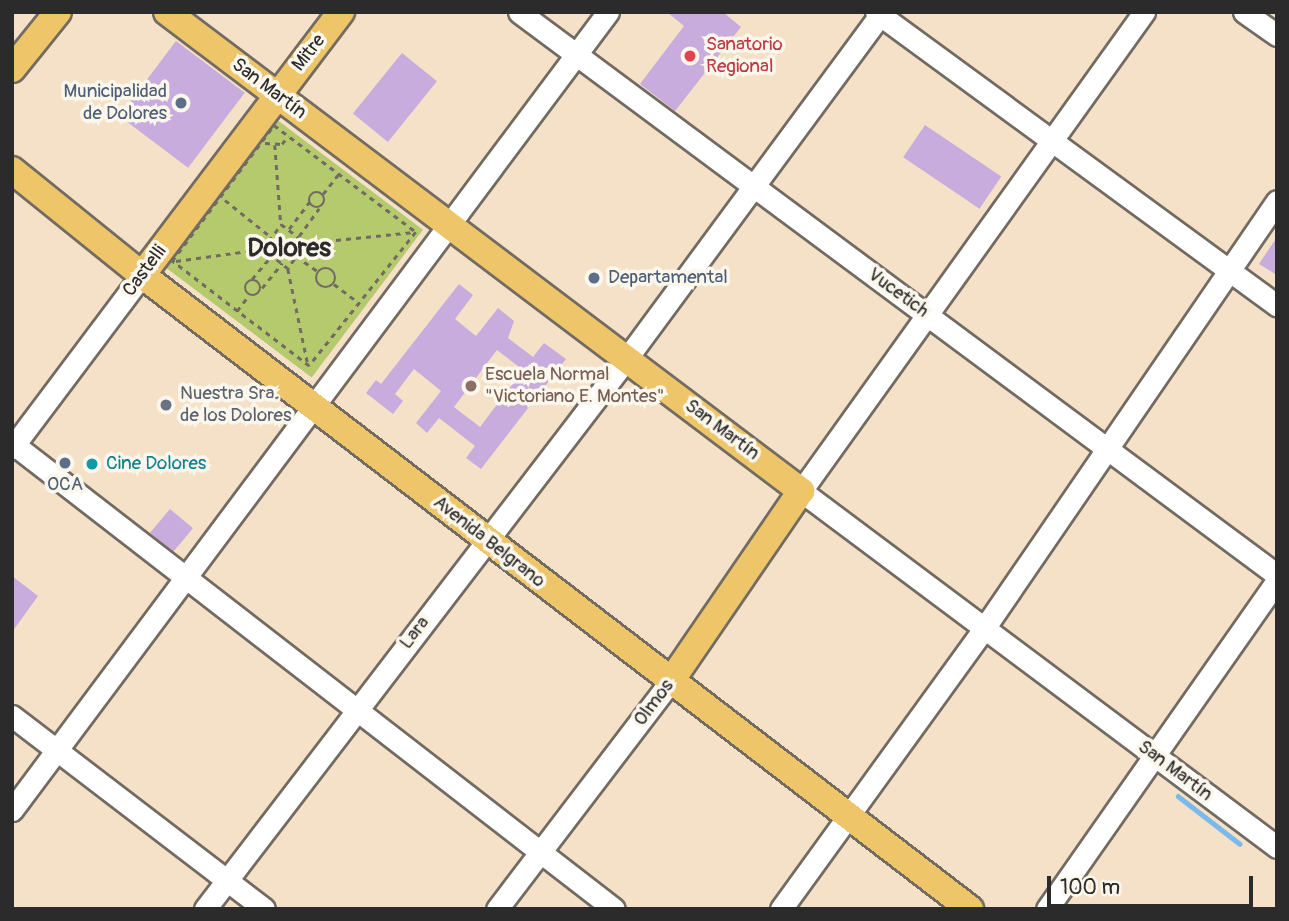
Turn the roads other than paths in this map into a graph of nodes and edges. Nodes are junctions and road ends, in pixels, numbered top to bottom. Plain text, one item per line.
1 (58, 12) edge
2 (167, 12) edge
3 (341, 12) edge
4 (519, 12) edge
5 (608, 12) edge
6 (1144, 12) edge
7 (1244, 12) edge
8 (879, 13) edge
9 (1277, 36) edge
10 (576, 55) junction
11 (12, 69) edge
12 (277, 95) junction
13 (1052, 143) junction
14 (12, 170) edge
15 (754, 189) junction
16 (1277, 201) edge
17 (448, 222) junction
18 (1228, 270) junction
19 (142, 275) junction
20 (1277, 305) edge
21 (928, 315) junction
22 (627, 358) junction
23 (312, 406) junction
24 (13, 445) edge
25 (1107, 449) junction
26 (801, 491) junction
27 (487, 540) junction
28 (1277, 575) edge
29 (186, 576) junction
30 (1277, 581) edge
31 (983, 629) junction
32 (670, 682) junction
33 (358, 707) junction
34 (12, 716) edge
35 (57, 750) junction
36 (1156, 757) junction
37 (12, 810) edge
38 (849, 817) junction
39 (1277, 847) edge
40 (540, 850) junction
41 (227, 880) junction
42 (205, 909) edge
43 (264, 909) edge
44 (497, 909) edge
45 (614, 909) edge
46 (781, 909) edge
47 (970, 909) edge
48 (1047, 909) edge

1 - 11 main road
2 - 12 main road, San Martín
3 - 12 main road, Mitre
4 - 10 street, Vucetich
5 - 10 street
6 - 13 street
7 - 9 street
8 - 13 street
8 - 15 street, Lara
10 - 15 street, Vucetich
10 - 17 street
12 - 17 main road, San Martín
12 - 19 main road, Castelli
13 - 18 street
13 - 21 street
14 - 19 main road, Avenida Belgrano
15 - 21 street, Vucetich
15 - 22 street, Lara
16 - 18 street
17 - 22 main road, San Martín
17 - 23 street
18 - 20 street
18 - 25 street
19 - 23 main road, Avenida Belgrano
19 - 24 street, Castelli
21 - 25 street, Vucetich
21 - 26 street
22 - 26 main road, San Martín
22 - 27 street, Lara
23 - 27 main road, Avenida Belgrano
23 - 29 street
24 - 29 street
25 - 28 street, Vucetich
25 - 31 street
26 - 31 street, San Martín
26 - 32 main road, Olmos
27 - 32 main road, Avenida Belgrano
27 - 33 street, Lara
29 - 33 street
29 - 35 street
30 - 36 street
31 - 36 street, San Martín
31 - 38 street
32 - 38 main road, Avenida Belgrano
32 - 40 street, Olmos
33 - 40 street
33 - 41 street, Lara
34 - 35 street
35 - 37 street
35 - 41 street
36 - 39 street, San Martín
36 - 48 street
38 - 46 street
38 - 47 main road, Avenida Belgrano
40 - 44 street, Olmos
40 - 45 street
41 - 42 street, Lara
41 - 43 street

